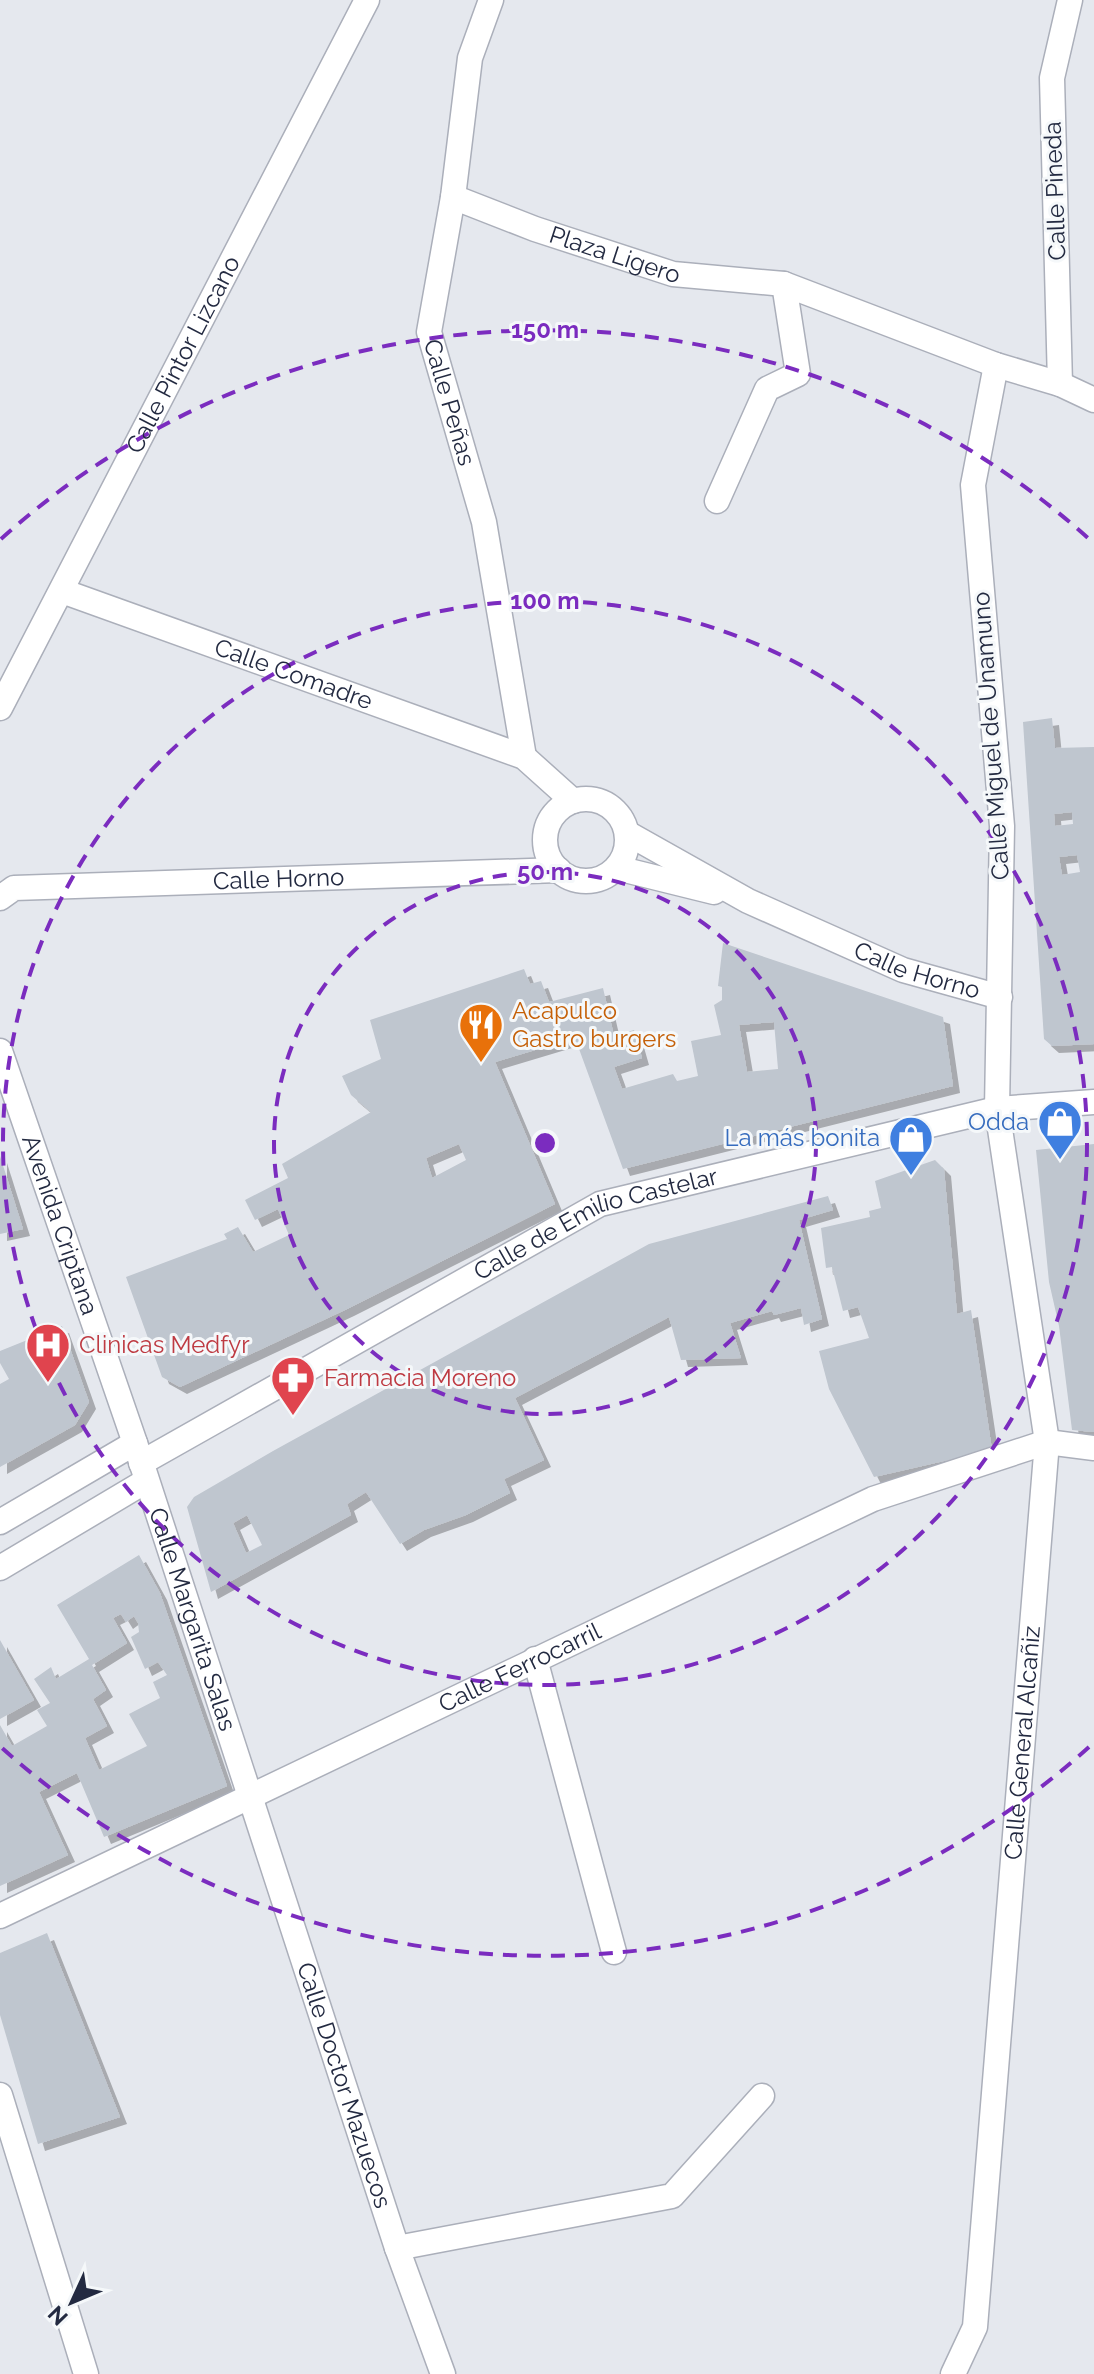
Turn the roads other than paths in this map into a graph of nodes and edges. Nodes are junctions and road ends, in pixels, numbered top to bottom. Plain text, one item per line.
1 (367, 0) edge
2 (491, 0) edge
3 (1070, 0) edge
4 (453, 197) junction
5 (784, 284) junction
6 (996, 365) junction
7 (1060, 384) junction
8 (1094, 400) edge
9 (717, 501) dead end
10 (62, 591) junction
11 (0, 708) edge
12 (524, 757) junction
13 (573, 801) junction
14 (627, 833) junction
15 (617, 868) junction
16 (559, 870) junction
17 (5, 890) edge
18 (748, 901) junction
19 (1000, 997) junction
20 (0, 1051) edge
21 (1094, 1102) edge
22 (997, 1109) junction
23 (1047, 1442) junction
24 (1094, 1448) edge
25 (141, 1463) junction
26 (0, 1522) edge
27 (0, 1568) edge
28 (535, 1659) junction
29 (250, 1795) junction
30 (0, 1916) edge
31 (614, 1952) dead end
32 (0, 2095) edge
33 (762, 2096) dead end
34 (397, 2248) junction
35 (86, 2374) edge
36 (443, 2374) edge
37 (953, 2374) edge

1 - 10 street, Calle Pintor Lizcano
2 - 4 street, Calle Peñas
3 - 7 street, Calle Pineda
4 - 5 street, Plaza Ligero
4 - 12 street, Calle Peñas
5 - 6 street, Plaza Ligero
5 - 9 street
6 - 7 street, Plaza Ligero
6 - 19 street, Calle Miguel de Unamuno
7 - 8 street, Plaza Ligero
10 - 11 street, Calle Pintor Lizcano
10 - 12 street, Calle Comadre
12 - 13 street
13 - 14 street
13 - 16 street
14 - 15 street
14 - 18 street, Calle Horno
15 - 16 street
15 - 18 street, Calle Horno
16 - 17 street, Calle Horno
18 - 19 street, Calle Horno
19 - 22 street, Calle Miguel de Unamuno
20 - 25 street, Avenida Criptana
21 - 22 street, Calle de Emilio Castelar
22 - 23 street, Calle General Alcañiz
22 - 25 street, Calle de Emilio Castelar
23 - 24 street
23 - 28 street, Calle Ferrocarril
23 - 37 street, Calle General Alcañiz
25 - 26 street
25 - 27 street
25 - 29 street, Calle Margarita Salas
28 - 29 street, Calle Ferrocarril
28 - 31 street
29 - 30 street, Calle Ferrocarril
29 - 34 street, Calle Doctor Mazuecos
32 - 35 street
33 - 34 street
34 - 36 street, Calle Doctor Mazuecos

